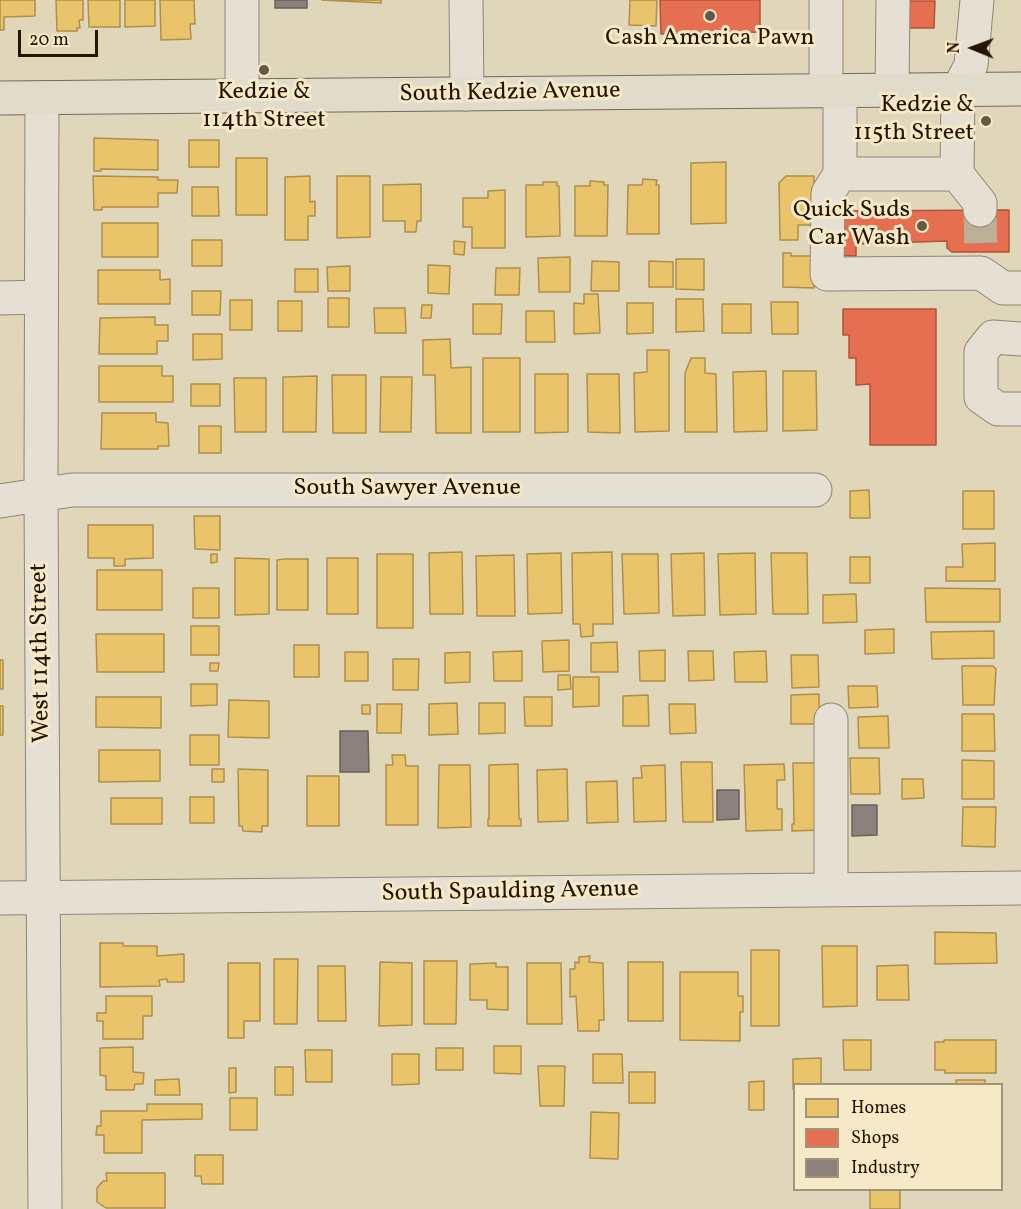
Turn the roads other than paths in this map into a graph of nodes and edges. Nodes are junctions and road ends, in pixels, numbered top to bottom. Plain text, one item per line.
1 (242, 0) edge
2 (466, 0) edge
3 (826, 0) edge
4 (893, 0) edge
5 (977, 0) edge
6 (1021, 89) edge
7 (892, 90) junction
8 (958, 90) junction
9 (833, 91) junction
10 (466, 94) junction
11 (242, 96) junction
12 (0, 98) edge
13 (42, 98) junction
14 (840, 174) junction
15 (957, 174) junction
16 (980, 207) tunnel mouth
17 (1021, 288) edge
18 (41, 297) junction
19 (0, 298) edge
20 (1021, 339) edge
21 (1021, 409) edge
22 (815, 490) dead end
23 (40, 495) junction
24 (0, 501) edge
25 (831, 720) dead end
26 (1021, 888) edge
27 (831, 890) junction
28 (45, 897) junction
29 (0, 898) edge
30 (45, 1209) edge

1 - 11 street
2 - 10 street
3 - 9 street
4 - 7 street
5 - 8 street
6 - 8 main road, South Kedzie Avenue
7 - 8 main road, South Kedzie Avenue
7 - 9 main road, South Kedzie Avenue
8 - 15 street
9 - 10 main road, South Kedzie Avenue
9 - 14 street
10 - 11 main road, South Kedzie Avenue
11 - 13 main road, South Kedzie Avenue
12 - 13 main road, South Kedzie Avenue
13 - 18 street, West 114th Street
14 - 15 street
14 - 17 street
15 - 16 street
18 - 19 street
18 - 23 street, West 114th Street
20 - 21 street
22 - 23 street, South Sawyer Avenue
23 - 24 street, South Sawyer Avenue
23 - 28 street, West 114th Street
25 - 27 street
26 - 27 street, South Spaulding Avenue
27 - 28 street, South Spaulding Avenue
28 - 29 street, South Spaulding Avenue
28 - 30 street, West 114th Street

